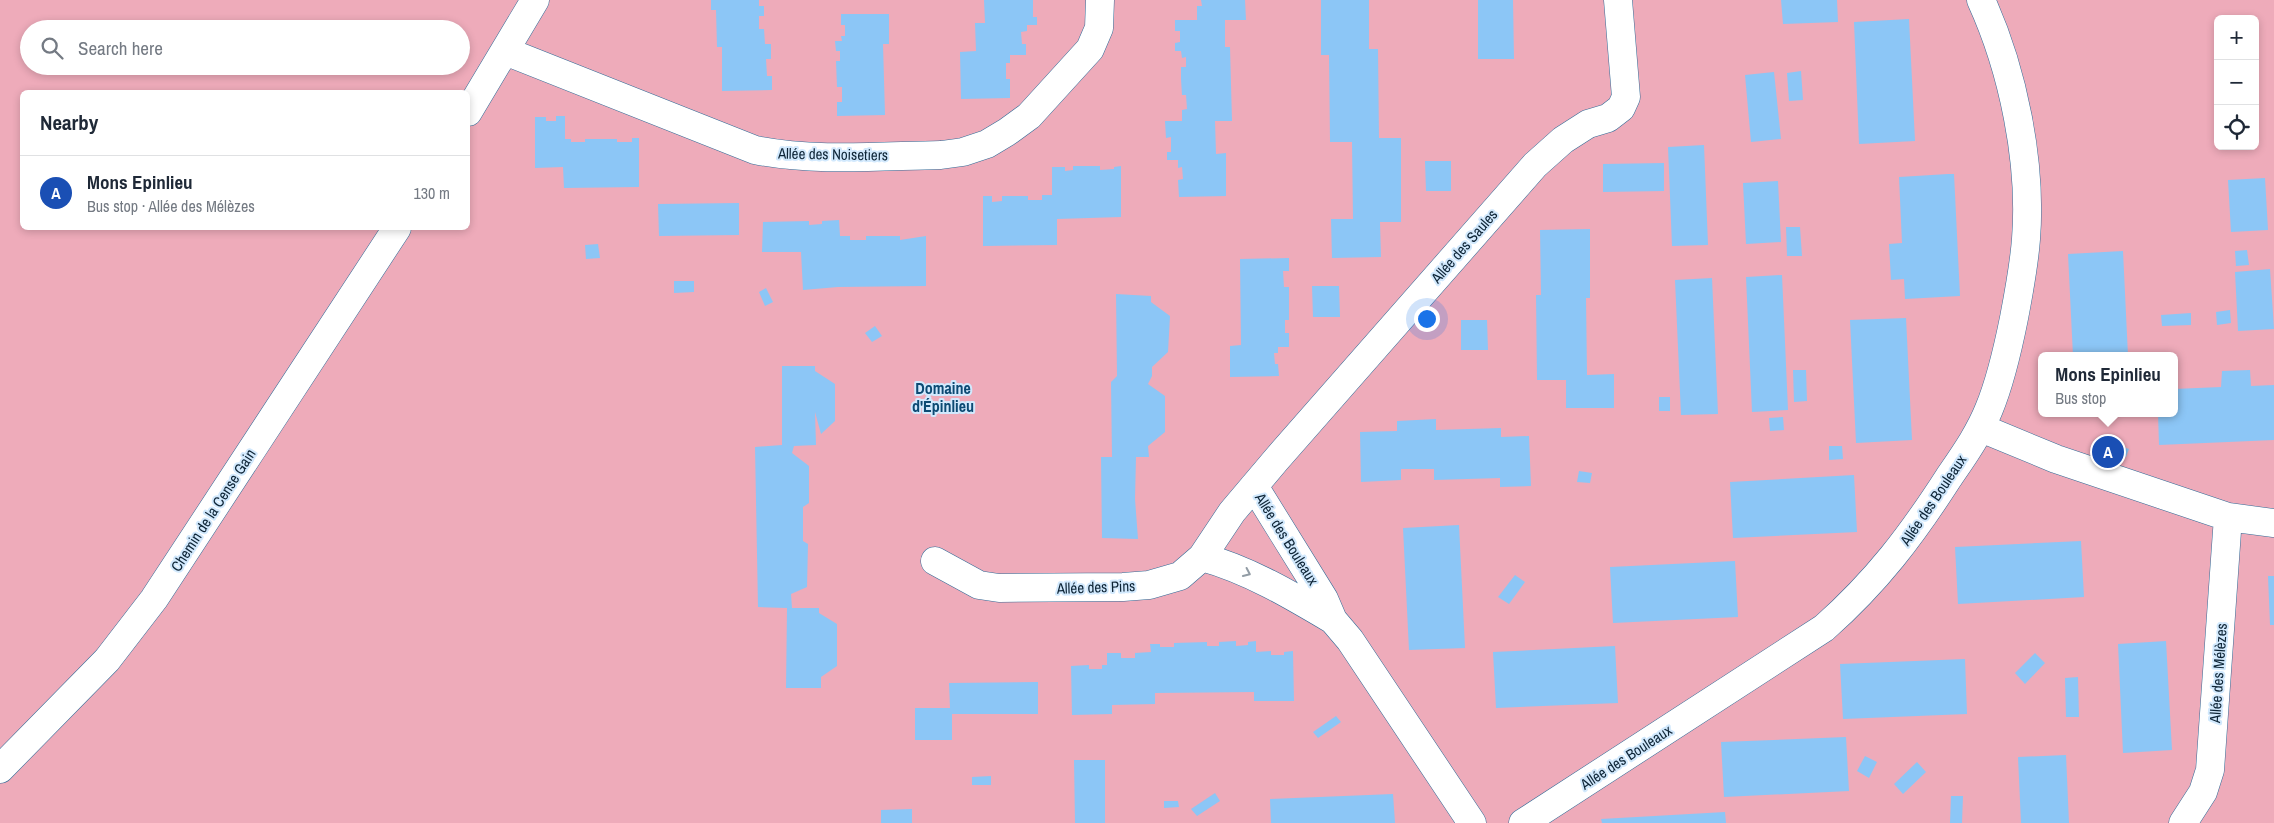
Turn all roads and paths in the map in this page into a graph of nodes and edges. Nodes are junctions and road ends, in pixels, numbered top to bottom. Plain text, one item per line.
1 (535, 0) edge
2 (1100, 0) edge
3 (1618, 0) edge
4 (1981, 0) edge
5 (505, 51) junction
6 (470, 109) edge
7 (396, 230) edge
8 (1981, 428) junction
9 (1254, 486) junction
10 (1232, 512) joint
11 (2228, 517) junction
12 (2274, 523) edge
13 (1202, 557) junction
14 (935, 561) dead end
15 (1333, 620) junction
16 (0, 769) edge
17 (1472, 823) edge
18 (1523, 823) edge
19 (2184, 823) edge

1 - 5 street
2 - 5 street, Allée des Noisetiers
3 - 9 street, Allée des Saules
4 - 8 street, Allée des Bouleaux
5 - 6 street
7 - 16 street, Chemin de la Cense Gain
8 - 11 street
8 - 18 street, Allée des Bouleaux
9 - 10 street, Allée des Saules
9 - 15 street, Allée des Bouleaux
10 - 13 street, Allée des Pins
11 - 12 street
11 - 19 street, Allée des Mélèzes
13 - 14 street, Allée des Pins
13 -> 15 street, Allée des Bouleaux
15 - 17 street, Allée des Bouleaux

